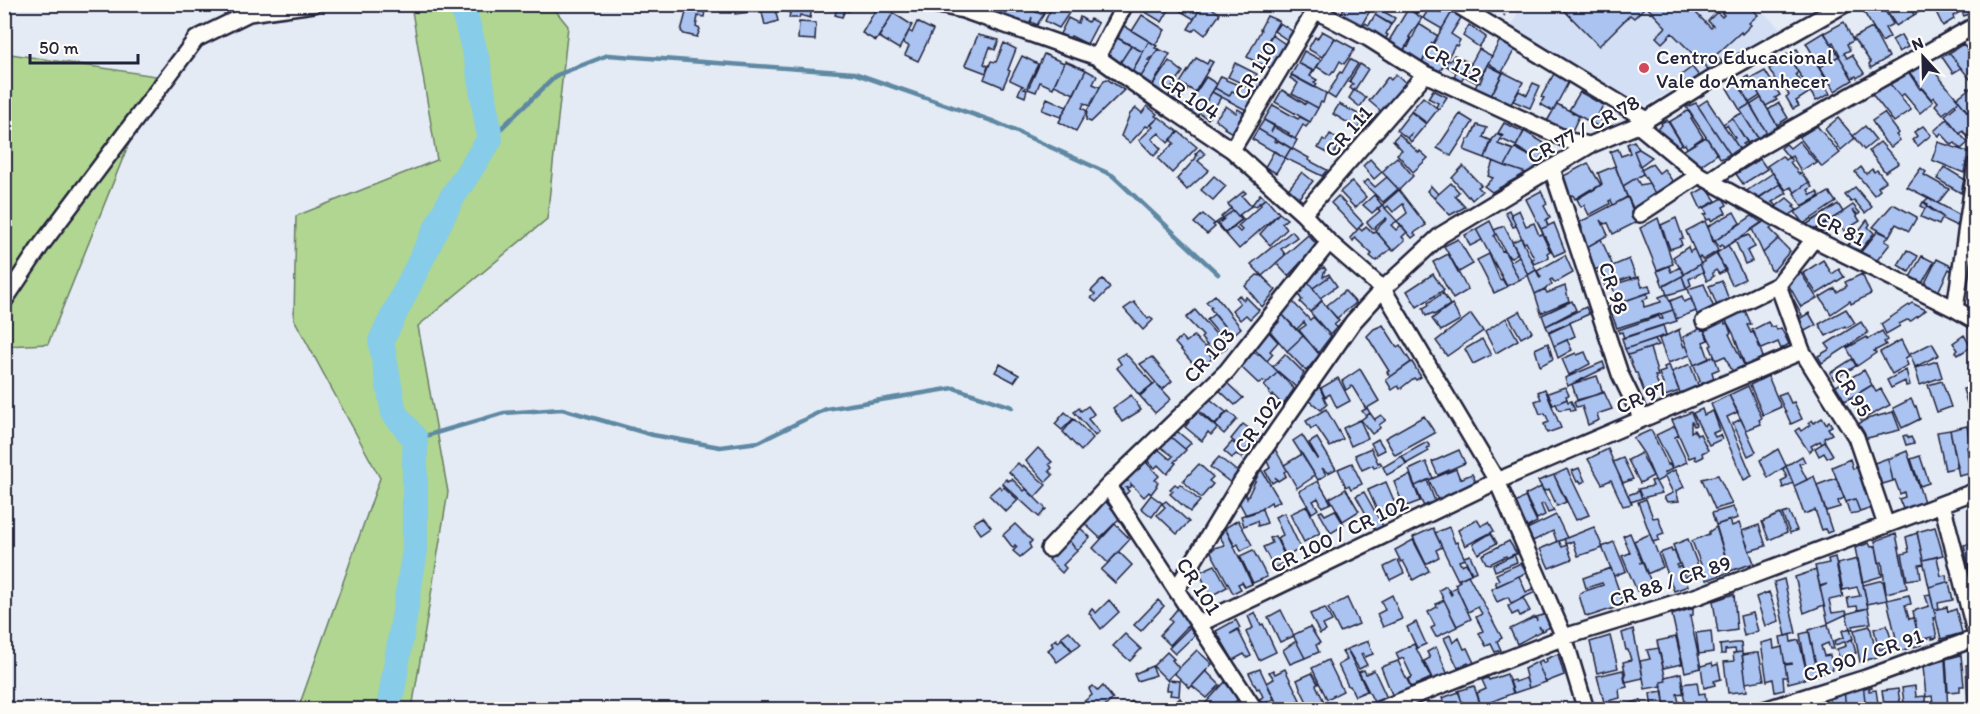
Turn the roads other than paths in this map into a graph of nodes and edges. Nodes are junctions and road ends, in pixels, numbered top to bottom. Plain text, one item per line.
1 (314, 4) edge
2 (934, 4) edge
3 (1125, 4) edge
4 (1456, 4) edge
5 (1845, 4) edge
6 (964, 7) edge
7 (1312, 7) edge
8 (1976, 25) edge
9 (1097, 57) junction
10 (1425, 74) junction
11 (1642, 122) junction
12 (1590, 145) junction
13 (1232, 150) junction
14 (1976, 164) edge
15 (1552, 168) junction
16 (1704, 177) junction
17 (1303, 214) junction
18 (1640, 214) dead end
19 (1814, 239) junction
20 (1329, 242) junction
21 (1778, 285) junction
22 (1383, 289) junction
23 (4, 301) edge
24 (1955, 309) junction
25 (1704, 321) dead end
26 (1976, 321) edge
27 (1802, 351) junction
28 (1642, 419) junction
29 (1497, 482) junction
30 (1108, 486) junction
31 (1976, 490) edge
32 (1942, 504) junction
33 (1886, 525) junction
34 (1048, 549) dead end
35 (1176, 590) junction
36 (1199, 624) junction
37 (1976, 636) edge
38 (1564, 637) junction
39 (1255, 710) edge
40 (1378, 710) edge
41 (1586, 710) edge
42 (1764, 710) edge

1 - 23 street
2 - 6 street, CR 104
3 - 9 street
4 - 11 street, CR 81
5 - 11 street, CR 77 / CR 78
6 - 9 street, CR 104
7 - 10 street, CR 112
7 - 13 street, CR 110
8 - 16 street
9 - 13 street, CR 104
10 - 12 street, CR 112
10 - 17 street, CR 111
11 - 12 street, CR 77 / CR 78
11 - 16 street, CR 81
12 - 15 street, CR 77 / CR 78
13 - 17 street, CR 104
14 - 24 street
15 - 22 street, CR 77 / CR 78
15 - 28 street, CR 98
16 - 18 street
16 - 19 street, CR 81
17 - 20 street, CR 104
19 - 21 street
19 - 24 street, CR 81
20 - 22 street, CR 104
20 - 30 street, CR 103
21 - 25 street
21 - 27 street, CR 95
22 - 29 street, CR 104
22 - 35 street, CR 102
24 - 26 street, CR 81
27 - 28 street, CR 97
27 - 33 street, CR 95
28 - 29 street, CR 97
29 - 36 street, CR 100 / CR 102
29 - 38 street, CR 104
30 - 34 street, CR 103
30 - 35 street, CR 101
31 - 32 street, CR 88 / CR 89
32 - 33 street, CR 88 / CR 89
32 - 37 street
33 - 38 street, CR 88 / CR 89
35 - 36 street, CR 101
36 - 39 street, CR 101
37 - 42 street, CR 90 / CR 91
38 - 40 street, CR 88 / CR 89
38 - 41 street, CR 104

